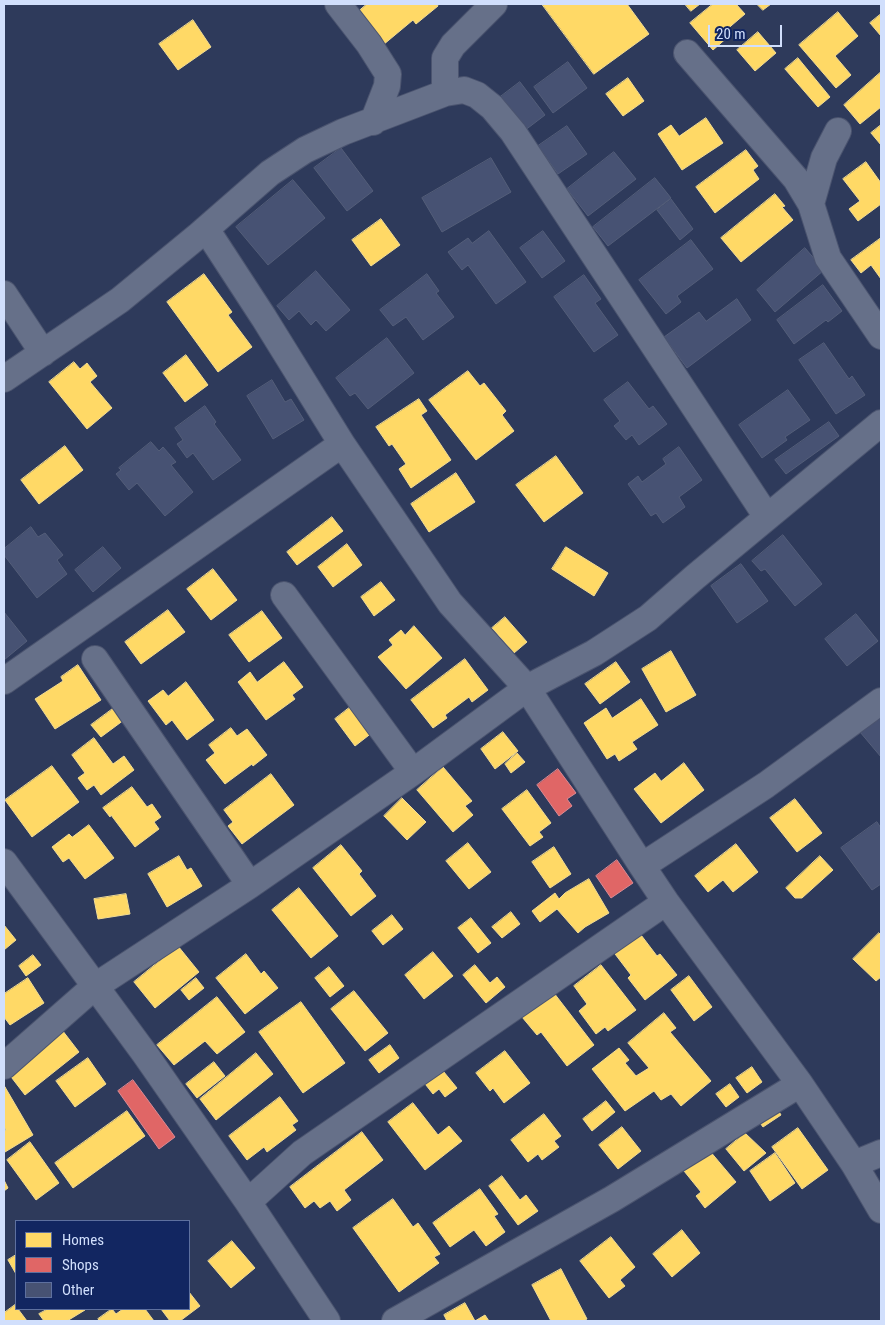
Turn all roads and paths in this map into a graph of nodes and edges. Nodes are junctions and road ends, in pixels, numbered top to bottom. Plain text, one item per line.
1 (338, 4) edge
2 (494, 4) edge
3 (687, 53) dead end
4 (445, 93) junction
5 (373, 122) junction
6 (838, 132) dead end
7 (812, 204) junction
8 (206, 229) junction
9 (4, 294) edge
10 (881, 336) edge
11 (43, 353) junction
12 (4, 379) edge
13 (881, 423) edge
14 (342, 444) junction
15 (766, 517) junction
16 (284, 595) dead end
17 (95, 659) dead end
18 (4, 681) edge
19 (527, 688) junction
20 (881, 701) edge
21 (412, 772) junction
22 (4, 862) edge
23 (642, 866) junction
24 (250, 885) junction
25 (666, 902) junction
26 (94, 986) junction
27 (4, 1066) edge
28 (800, 1084) junction
29 (881, 1153) edge
30 (854, 1164) junction
31 (248, 1202) junction
32 (881, 1210) edge
33 (327, 1321) edge
34 (395, 1321) edge

1 - 5 street
2 - 4 street
3 - 7 street
4 - 5 street
4 - 15 street
5 - 8 street
6 - 7 street
7 - 10 street
8 - 11 street
8 - 14 street
9 - 11 street
11 - 12 street
13 - 15 street
14 - 18 street
14 - 19 street
15 - 19 street
16 - 21 street
17 - 24 street
19 - 21 street
19 - 23 street
20 - 23 street
21 - 24 street
22 - 26 street
23 - 25 street
24 - 26 street
25 - 28 street
25 - 31 street
26 - 27 street
26 - 31 street
28 - 30 street
28 - 34 street
29 - 30 street
30 - 32 street
31 - 33 street

